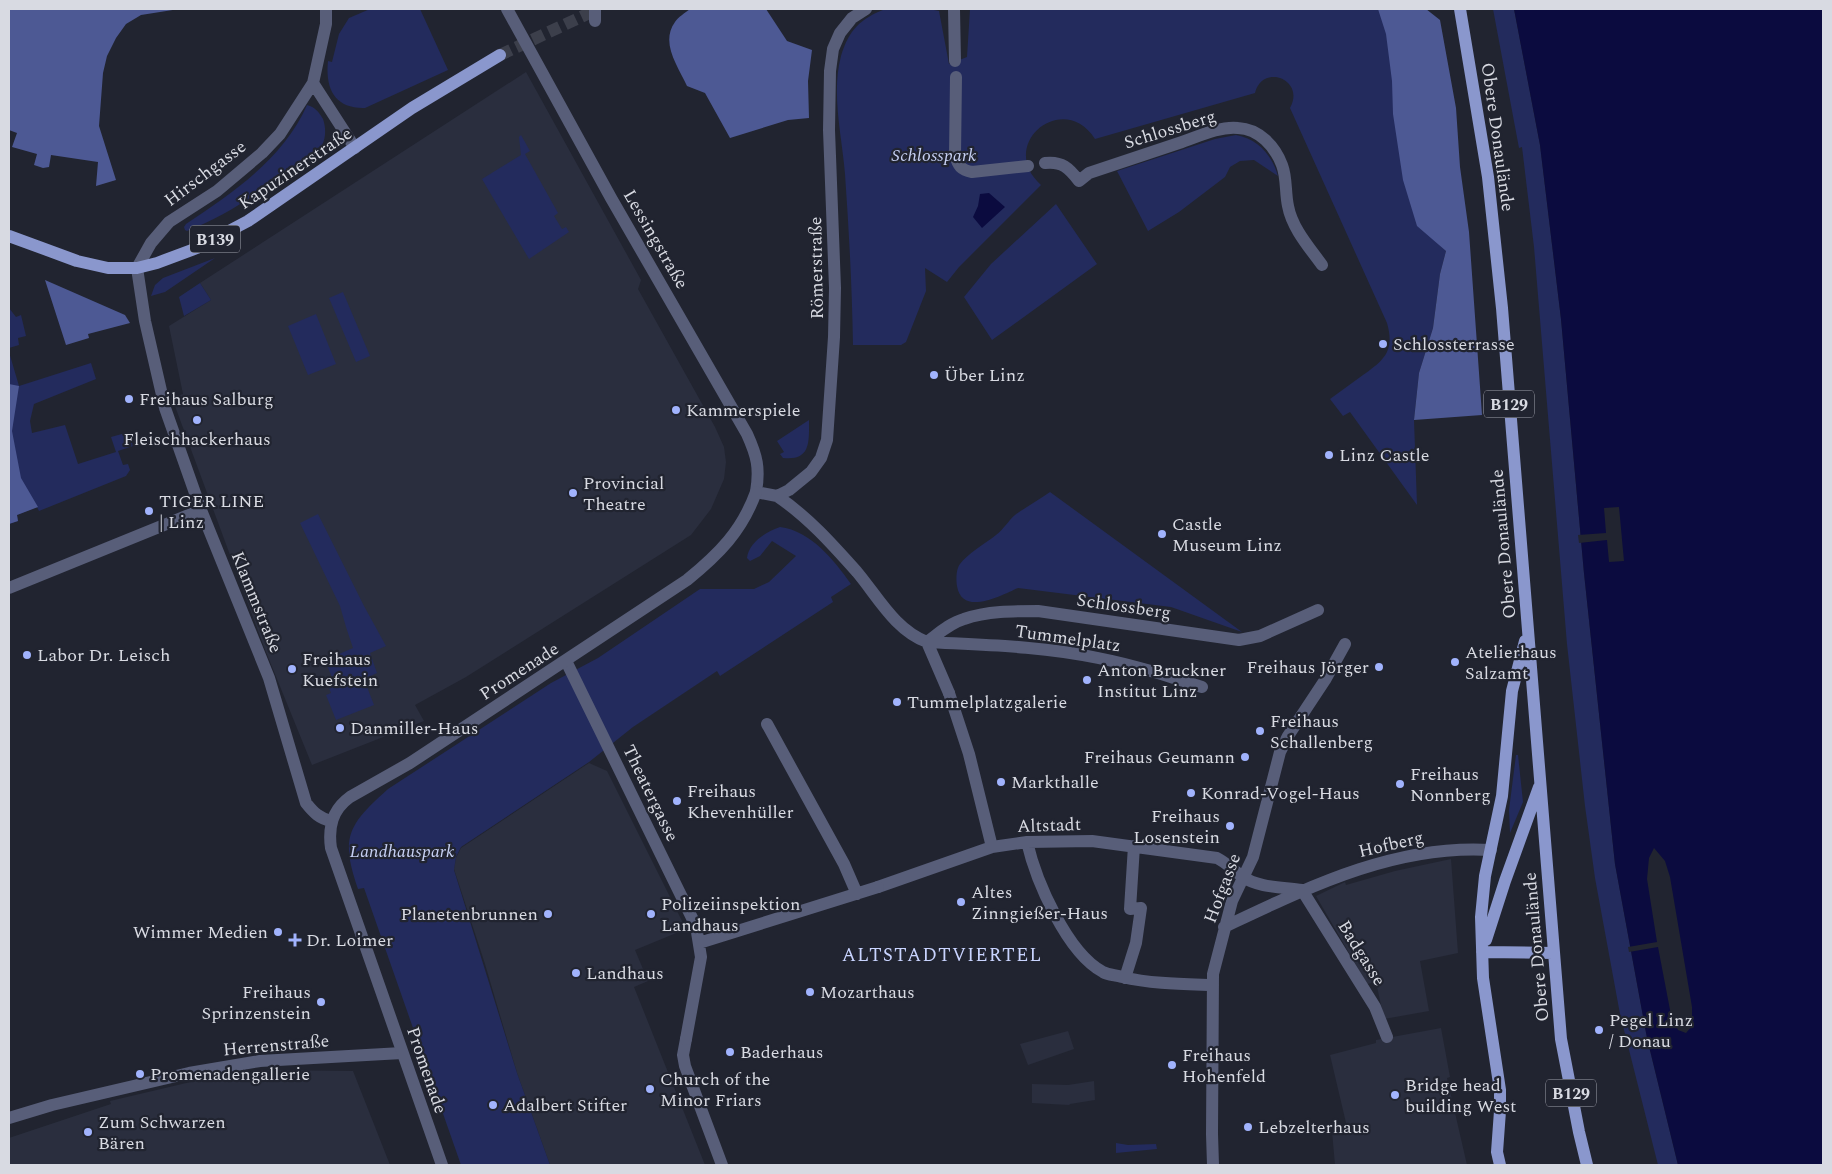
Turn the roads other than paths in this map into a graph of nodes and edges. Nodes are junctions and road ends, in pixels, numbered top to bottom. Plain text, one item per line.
1 (326, 9) edge
2 (507, 9) edge
3 (866, 9) edge
4 (954, 9) edge
5 (1460, 9) edge
6 (500, 55) tunnel mouth
7 (955, 61) dead end
8 (956, 76) dead end
9 (313, 83) junction
10 (356, 148) junction
11 (1044, 163) dead end
12 (1028, 166) dead end
13 (9, 236) edge
14 (1322, 265) dead end
15 (137, 268) junction
16 (756, 492) junction
17 (777, 496) junction
18 (201, 510) junction
19 (9, 588) edge
20 (1318, 610) dead end
21 (1528, 631) junction
22 (926, 642) junction
23 (1345, 644) dead end
24 (566, 660) junction
25 (1202, 687) dead end
26 (766, 724) dead end
27 (1540, 784) junction
28 (332, 821) junction
29 (1027, 842) junction
30 (1134, 846) junction
31 (992, 847) junction
32 (1490, 850) junction
33 (1244, 877) junction
34 (1302, 890) junction
35 (857, 894) junction
36 (1224, 927) junction
37 (699, 943) junction
38 (1482, 952) junction
39 (1553, 954) junction
40 (1125, 978) junction
41 (1213, 985) junction
42 (1387, 1037) dead end
43 (402, 1053) junction
44 (9, 1118) edge
45 (442, 1165) edge
46 (722, 1165) edge
47 (1213, 1165) edge
48 (1500, 1165) edge
49 (1587, 1165) edge

1 - 9 street, Hirschgasse
2 - 16 street, Lessingstraße
3 - 17 street, Römerstraße
4 - 7 street
5 - 21 main road, Obere Donaulände / B129
6 - 10 main road, Kapuzinerstraße / B139
8 - 12 street
9 - 10 street
9 - 15 street, Hirschgasse
10 - 15 main road, Kapuzinerstraße / B139
11 - 14 street, Schlossberg
13 - 15 main road, Kapuzinerstraße / B139
15 - 18 street, Klammstraße
16 - 17 street
16 - 24 street, Promenade
17 - 22 street, Tummelplatz
18 - 19 street
18 - 28 street, Klammstraße
20 - 22 street, Schlossberg
21 - 27 main road, Obere Donaulände / B129
21 - 32 main road, B129
22 - 25 street, Tummelplatz
22 - 31 street
23 - 33 street, Hofgasse
24 - 28 street, Promenade
24 - 37 street, Theatergasse
26 - 35 street
27 - 38 main road, B129
27 - 39 main road, Obere Donaulände / B129
28 - 43 street, Promenade
29 - 30 street, Altstadt
29 - 31 street, Altstadt
29 - 40 street
30 - 33 street, Altstadt
30 - 40 street
31 - 35 street, Altstadt
32 - 34 street, Hofberg
32 - 38 main road, B129
33 - 34 street, Hofberg
33 - 36 street, Hofgasse
34 - 36 street, Hofberg
34 - 42 street, Badgasse
35 - 37 street, Altstadt
36 - 41 street, Hofgasse
37 - 46 street, Theatergasse
38 - 39 main road
38 - 48 main road, B129
39 - 49 main road, Obere Donaulände / B129
40 - 41 street
41 - 47 street, Hofgasse
43 - 44 street, Herrenstraße
43 - 45 street, Promenade

